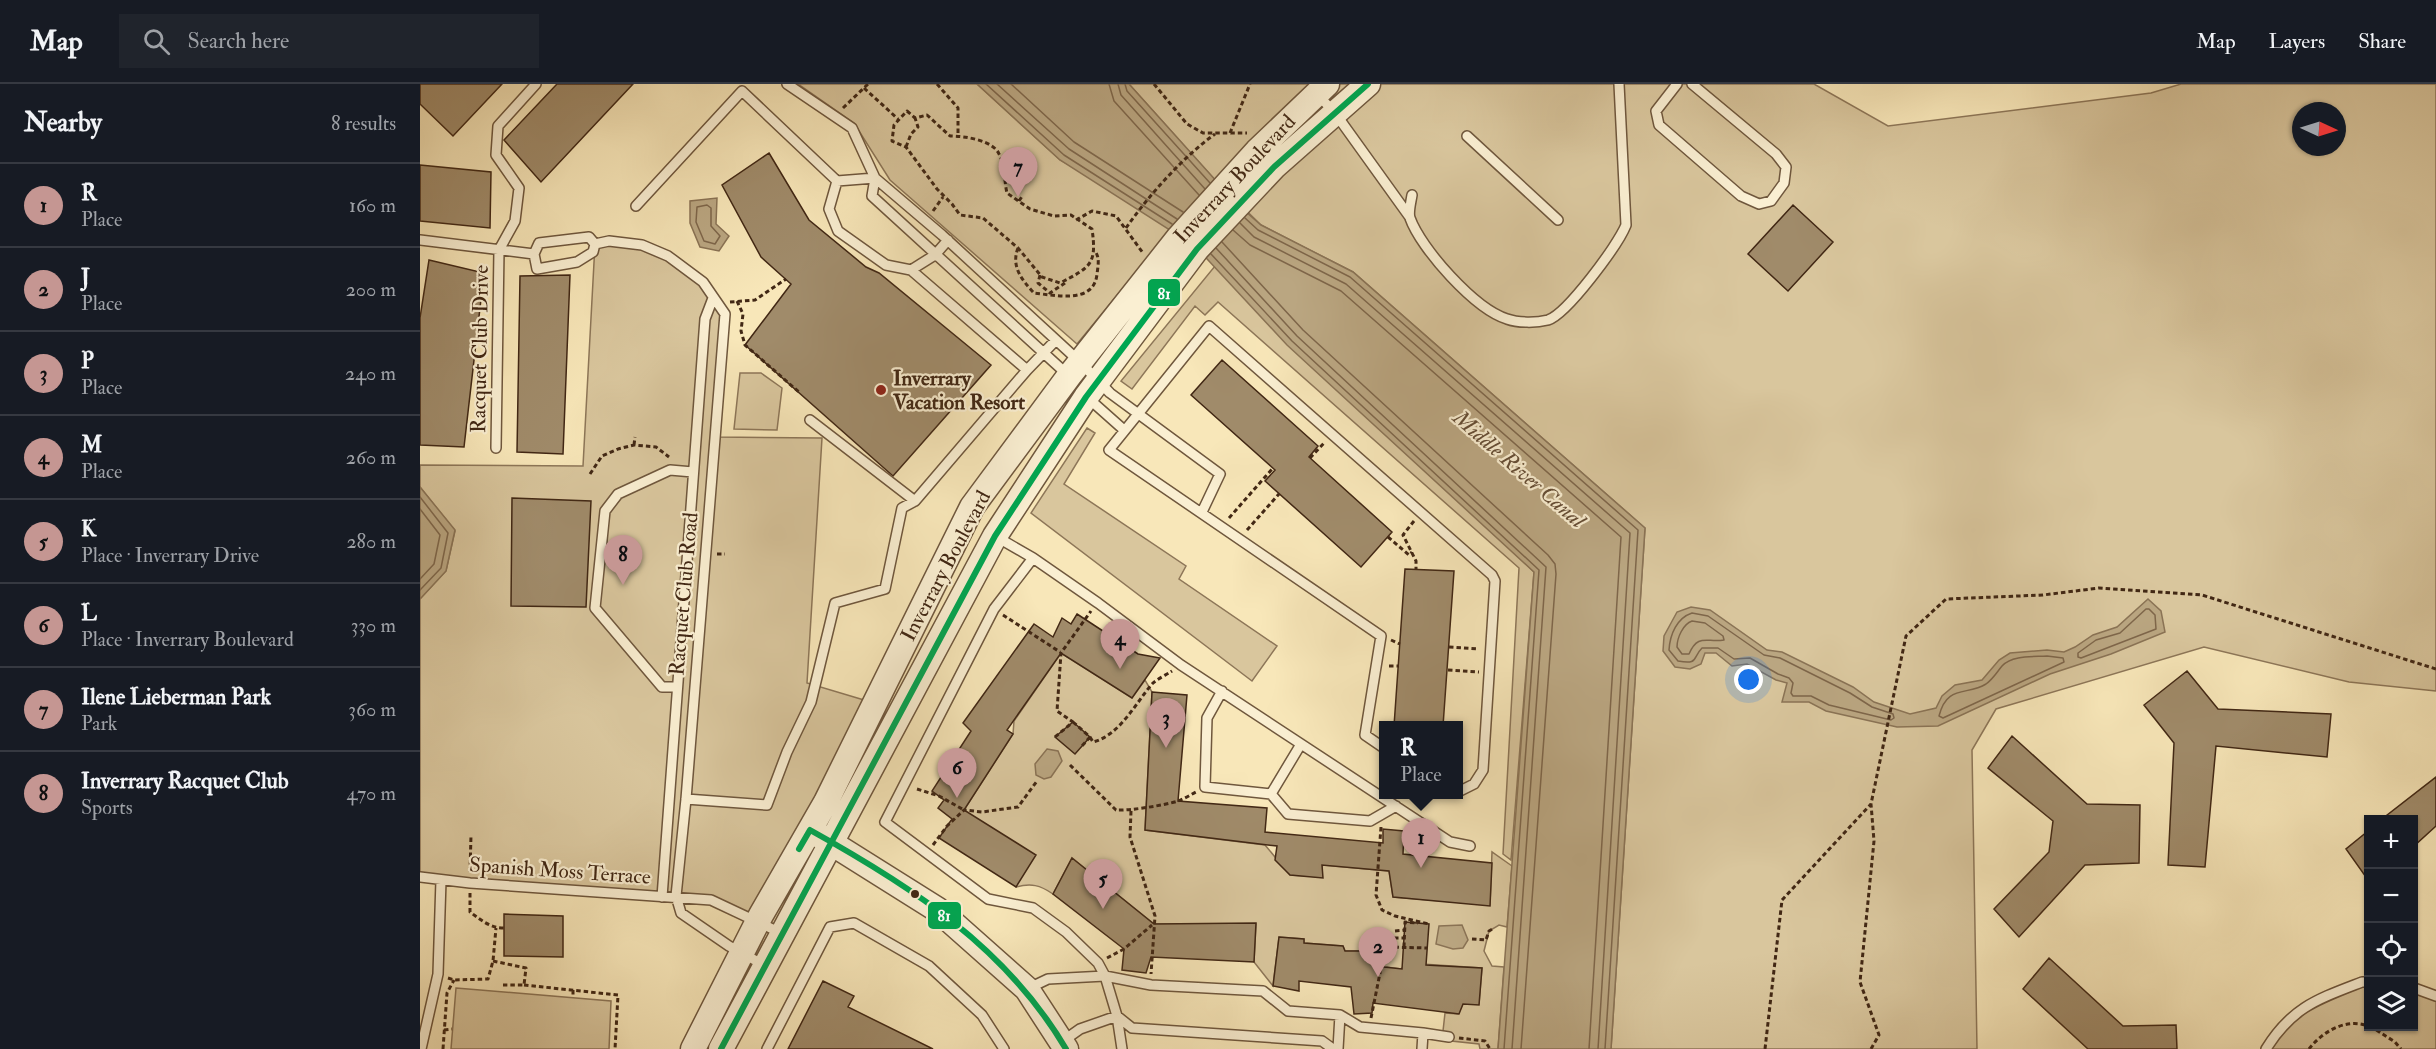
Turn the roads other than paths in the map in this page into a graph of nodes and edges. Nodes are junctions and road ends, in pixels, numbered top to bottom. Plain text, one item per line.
1 (536, 84) edge
2 (787, 84) edge
3 (1368, 84) edge
4 (1619, 84) edge
5 (1677, 84) edge
6 (1692, 84) edge
7 (1322, 89) edge
8 (1335, 113) junction
9 (1467, 136) dead end
10 (875, 178) junction
11 (837, 181) junction
12 (1234, 192) junction
13 (1412, 195) dead end
14 (636, 206) dead end
15 (1409, 216) junction
16 (1558, 220) dead end
17 (420, 240) edge
18 (948, 240) junction
19 (595, 244) junction
20 (499, 250) junction
21 (534, 254) junction
22 (935, 255) junction
23 (911, 270) junction
24 (713, 298) junction
25 (1010, 298) junction
26 (1000, 312) junction
27 (1056, 340) junction
28 (1045, 352) junction
29 (1027, 370) junction
30 (1082, 381) junction
31 (698, 413) junction
32 (1137, 413) junction
33 (717, 414) junction
34 (810, 420) dead end
35 (1124, 430) junction
36 (496, 448) dead end
37 (694, 468) junction
38 (915, 501) junction
39 (1202, 512) junction
40 (995, 536) junction
41 (1033, 558) junction
42 (686, 564) junction
43 (705, 565) junction
44 (678, 672) junction
45 (695, 674) junction
46 (676, 687) junction
47 (1222, 691) junction
48 (1301, 744) junction
49 (1379, 745) edge
50 (1463, 790) edge
51 (668, 793) junction
52 (1271, 794) junction
53 (687, 795) junction
54 (1379, 795) edge
55 (1385, 799) edge
56 (1396, 806) junction
57 (810, 830) junction
58 (832, 842) junction
59 (1470, 846) dead end
60 (420, 877) edge
61 (441, 880) junction
62 (676, 896) junction
63 (662, 897) junction
64 (757, 923) junction
65 (782, 933) junction
66 (742, 953) junction
67 (764, 965) junction
68 (1105, 976) junction
69 (2364, 982) edge
70 (1027, 989) junction
71 (2418, 989) edge
72 (2436, 996) edge
73 (1340, 1015) junction
74 (1117, 1016) junction
75 (1423, 1033) junction
76 (1449, 1037) road end
77 (1064, 1045) edge
78 (421, 1049) edge
79 (693, 1049) edge
80 (721, 1049) edge
81 (767, 1049) edge
82 (1004, 1049) edge
83 (1122, 1049) edge
84 (1333, 1049) edge
85 (1338, 1049) edge
86 (1422, 1049) edge
87 (2266, 1049) edge

1 - 20 lane
2 - 10 lane
3 - 8 street, Inverrary Boulevard
4 - 15 lane
5 - 6 lane
7 - 8 lane
7 - 12 street, Inverrary Boulevard
8 - 12 street, Inverrary Boulevard
8 - 15 lane
9 - 16 lane
10 - 11 lane
10 - 18 lane
10 - 22 lane
11 - 14 lane
11 - 23 lane
12 - 30 street, Inverrary Boulevard
13 - 15 lane
17 - 20 lane
18 - 22 lane
18 - 25 lane
19 - 21 lane, Racquet Club Road
19 - 21 lane
19 - 24 lane, Racquet Club Road
20 - 21 lane
20 - 36 lane, Racquet Club Drive
22 - 23 lane
22 - 26 lane
23 - 29 lane
24 - 31 lane, Racquet Club Road
24 - 33 lane, Racquet Club Road
25 - 26 lane
25 - 27 lane
26 - 28 lane
27 - 28 lane
27 - 30 lane
28 - 29 lane
28 - 30 lane
29 - 38 lane
30 - 32 lane
30 - 35 lane
30 - 40 street, Inverrary Boulevard
30 - 57 street, Inverrary Boulevard
31 - 33 lane
31 - 37 lane, Racquet Club Road
32 - 35 lane
32 - 39 lane
32 - 50 lane
33 - 43 lane, Racquet Club Road
34 - 38 lane
35 - 39 lane
37 - 42 lane, Racquet Club Road
37 - 46 lane
38 - 53 lane
39 - 49 lane
40 - 41 lane
40 - 58 street, Inverrary Boulevard
41 - 47 lane
41 - 68 lane
42 - 43 lane
42 - 44 lane, Racquet Club Road
43 - 45 lane, Racquet Club Road
44 - 45 lane
44 - 46 lane, Racquet Club Road
45 - 53 lane, Racquet Club Road
46 - 51 lane, Racquet Club Road
47 - 48 lane
47 - 52 lane
48 - 52 lane
48 - 54 lane
51 - 53 lane
51 - 63 lane, Racquet Club Road
52 - 56 lane
53 - 62 lane, Racquet Club Road
55 - 56 lane
56 - 59 lane
57 - 58 street
57 - 64 street, Inverrary Boulevard
58 - 65 street, Inverrary Boulevard
58 - 70 street
60 - 61 lane, Spanish Moss Terrace
61 - 63 lane, Spanish Moss Terrace
61 - 78 lane, Spanish Moss Terrace
62 - 63 lane, Spanish Moss Terrace
62 - 64 lane, Spanish Moss Terrace
62 - 66 lane, Spanish Moss Terrace
64 - 65 lane, Spanish Moss Terrace
64 - 66 street, Inverrary Boulevard
65 - 67 street, Inverrary Boulevard
66 - 67 lane, Spanish Moss Terrace
66 - 79 street, Inverrary Boulevard
67 - 80 street, Inverrary Boulevard
68 - 70 lane
68 - 73 lane
68 - 74 lane
69 - 87 lane
70 - 77 street
71 - 72 lane
73 - 75 lane
73 - 85 lane
74 - 77 lane
74 - 83 lane
74 - 84 lane
75 - 76 lane
75 - 86 lane
81 - 82 lane

